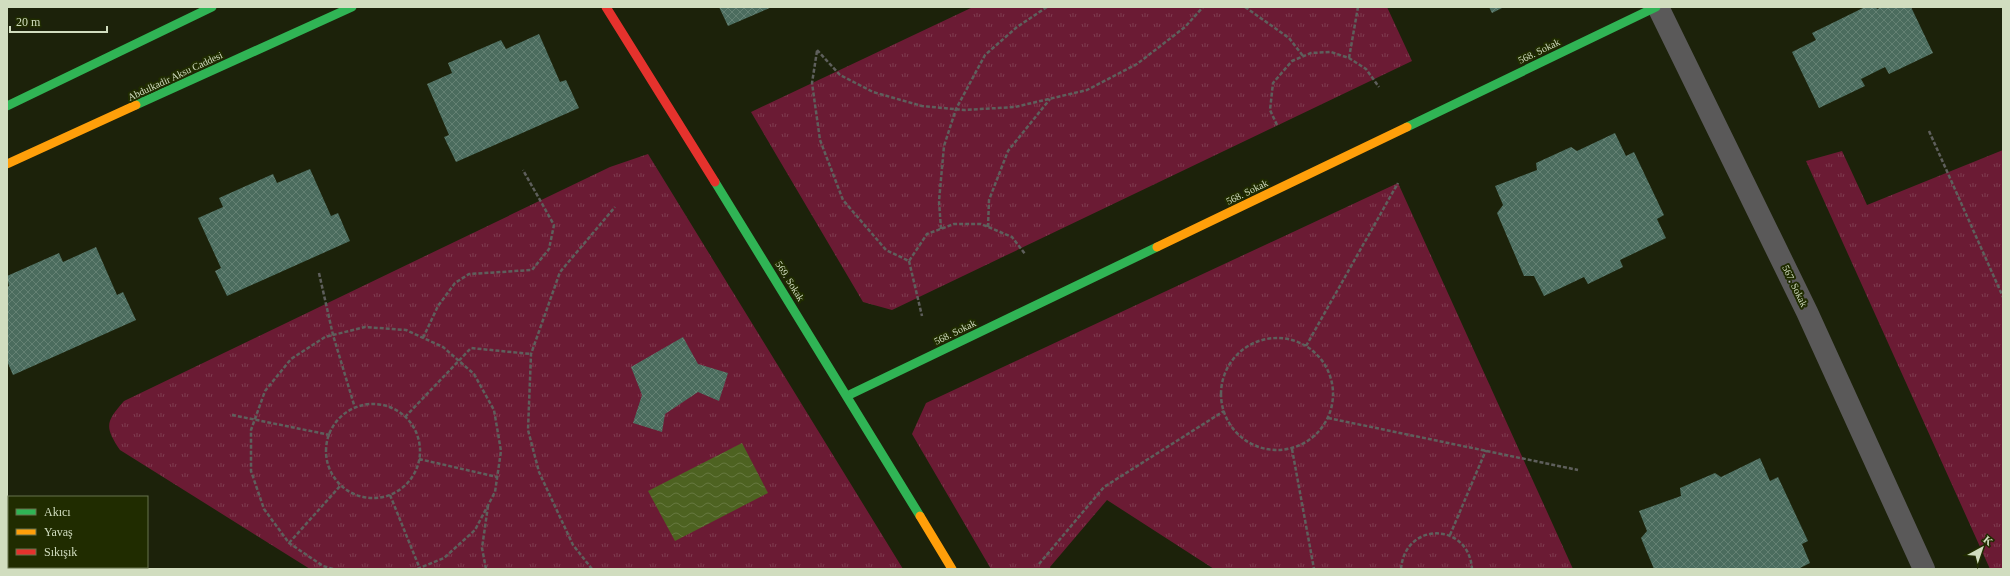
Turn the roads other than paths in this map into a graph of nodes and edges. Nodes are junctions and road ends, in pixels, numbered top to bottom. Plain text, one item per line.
1 (212, 7) edge
2 (352, 7) edge
3 (606, 7) edge
4 (1657, 7) edge
5 (7, 106) edge
6 (7, 164) edge
7 (847, 396) junction
8 (952, 569) edge
9 (1924, 569) edge

1 - 5 street
2 - 6 street, Abdulkadir Aksu Caddesi
3 - 7 street, 569. Sokak
4 - 7 street, 568. Sokak
4 - 9 street, 567. Sokak
7 - 8 street, 569. Sokak

